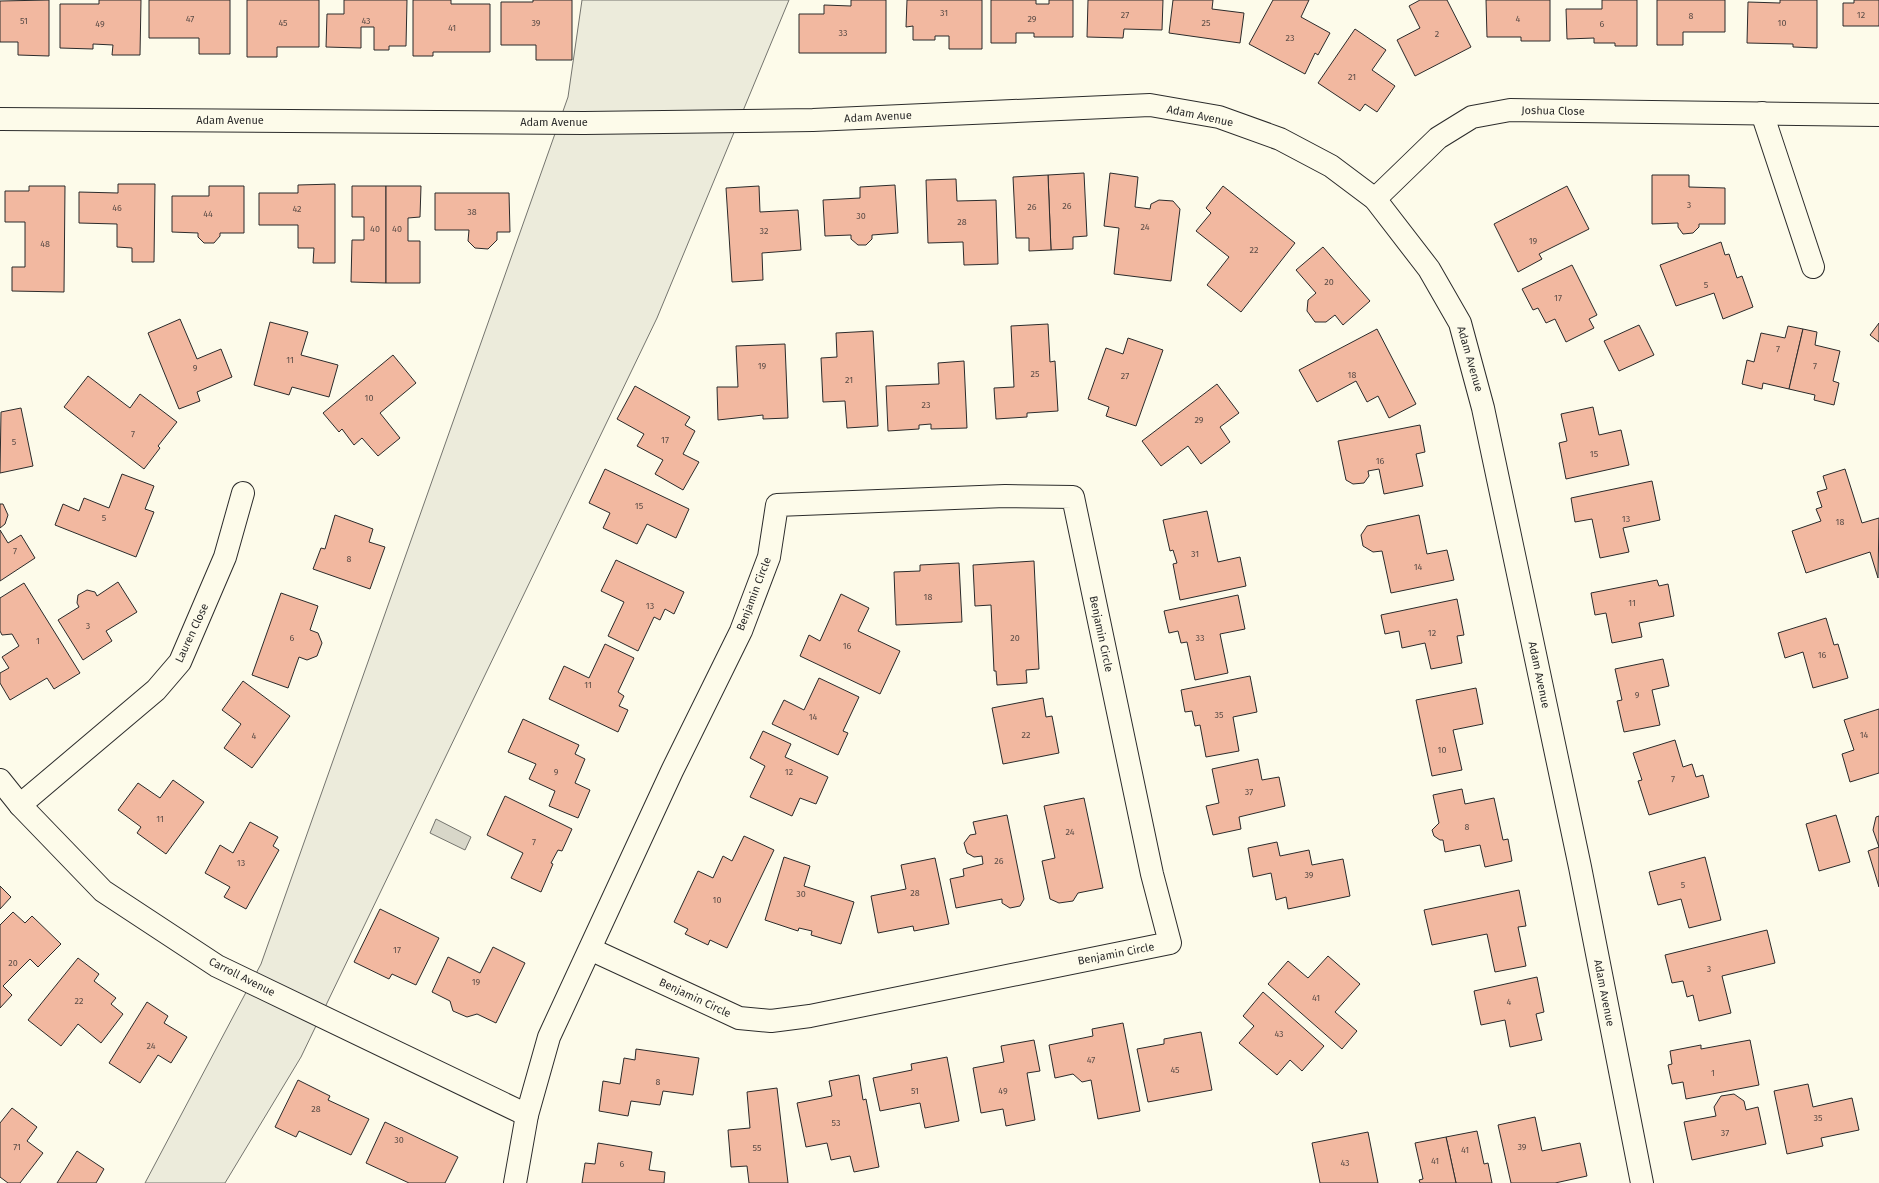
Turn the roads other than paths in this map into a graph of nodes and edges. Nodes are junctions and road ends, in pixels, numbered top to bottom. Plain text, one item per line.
1 (1762, 113) junction
2 (1879, 115) edge
3 (0, 119) edge
4 (1375, 199) junction
5 (1813, 267) dead end
6 (243, 493) dead end
7 (0, 780) edge
8 (20, 805) junction
9 (590, 949) junction
10 (526, 1115) junction
11 (515, 1183) edge
12 (1642, 1183) edge

1 - 2 street, Joshua Close
1 - 4 street, Joshua Close
1 - 5 street
3 - 4 street, Adam Avenue
4 - 12 street, Adam Avenue
6 - 8 street, Lauren Close
7 - 8 street, Carroll Avenue
8 - 10 street, Carroll Avenue
9 - 9 street, Benjamin Circle
9 - 10 street, Benjamin Circle
10 - 11 street, Benjamin Circle

